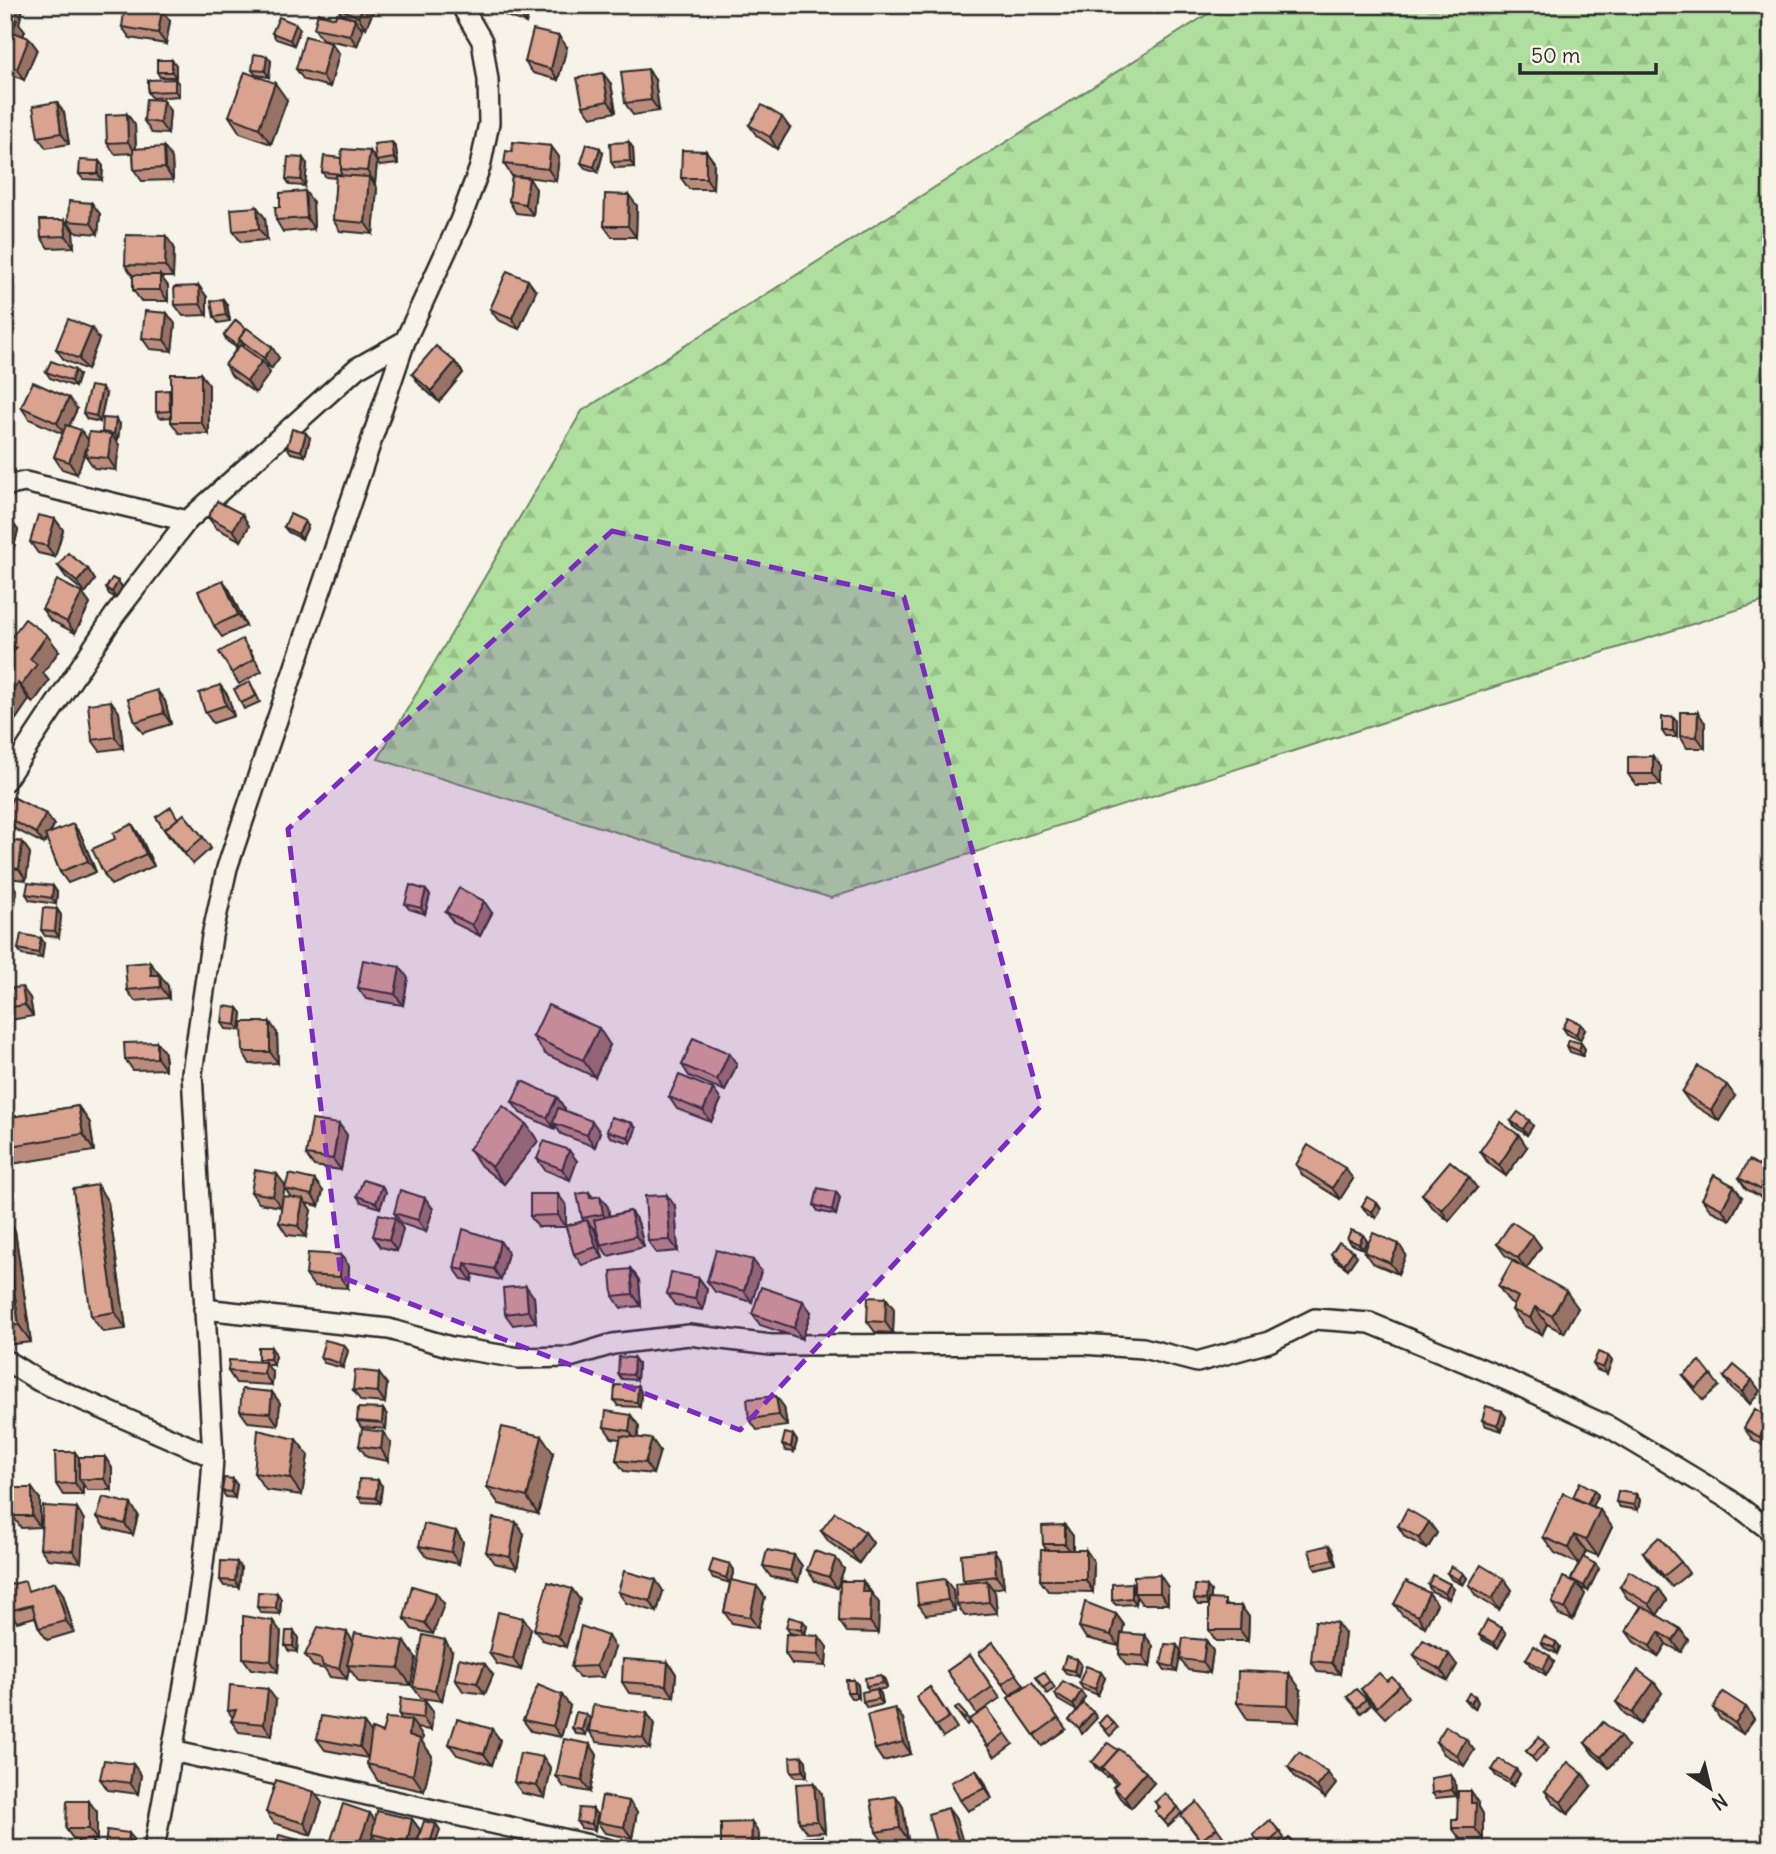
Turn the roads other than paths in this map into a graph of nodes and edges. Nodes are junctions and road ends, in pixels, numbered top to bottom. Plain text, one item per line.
1 (461, 5) edge
2 (405, 341) junction
3 (5, 486) edge
4 (187, 521) junction
5 (5, 781) edge
6 (204, 1309) junction
7 (5, 1360) edge
8 (213, 1457) junction
9 (1771, 1531) edge
10 (172, 1751) junction
11 (154, 1849) edge
12 (607, 1849) edge

1 - 2 street
2 - 4 street
2 - 6 street
3 - 4 street
4 - 5 street
6 - 8 street
6 - 9 street
7 - 8 street
8 - 10 street
10 - 11 street
10 - 12 street

